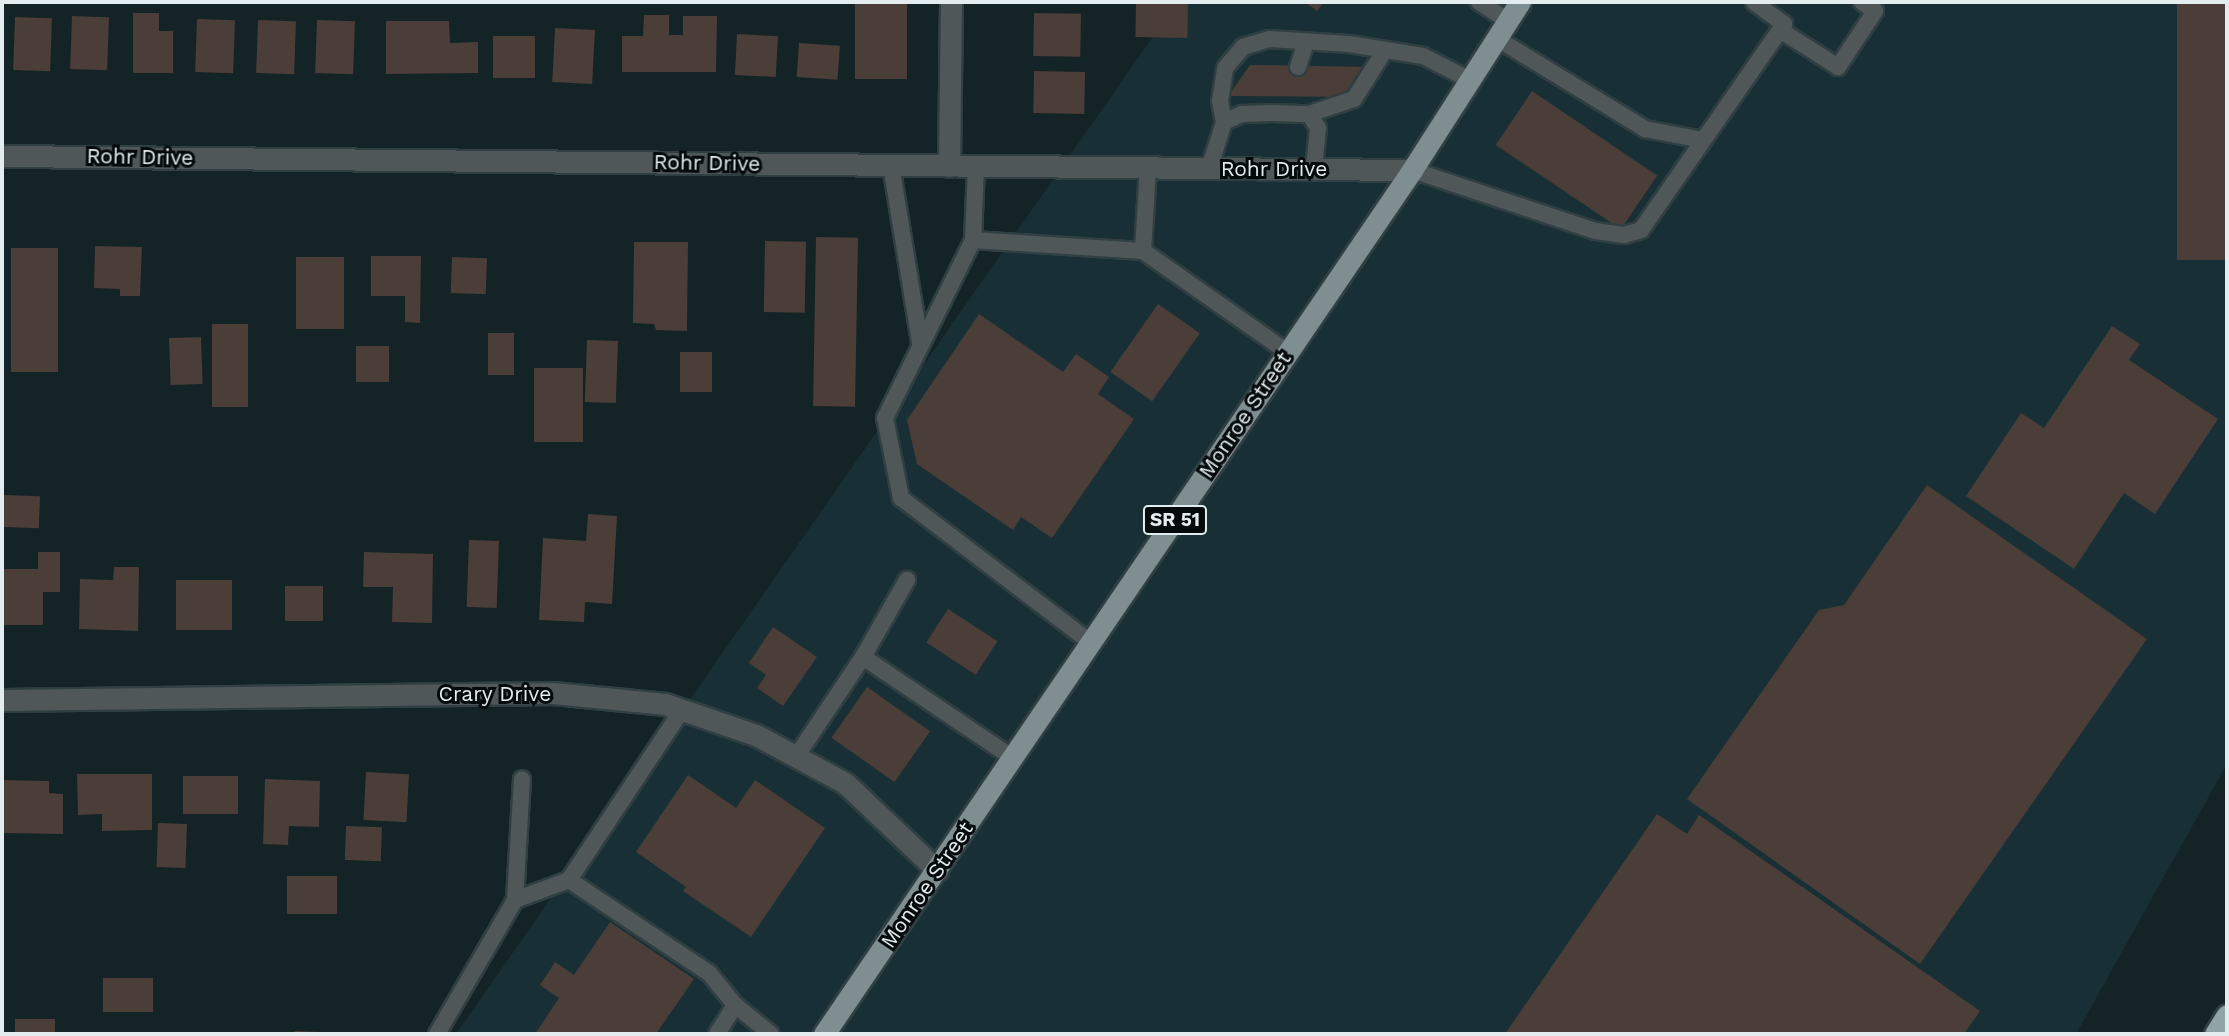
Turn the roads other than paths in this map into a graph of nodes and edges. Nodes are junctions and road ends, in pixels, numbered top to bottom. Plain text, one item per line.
1 (951, 2) edge
2 (1479, 2) edge
3 (1520, 2) edge
4 (1754, 2) edge
5 (1862, 2) edge
6 (1502, 30) junction
7 (1780, 30) junction
8 (1306, 42) junction
9 (1385, 50) junction
10 (1298, 67) dead end
11 (1470, 80) junction
12 (1289, 97) dead end
13 (1283, 113) junction
14 (1309, 114) junction
15 (1224, 122) junction
16 (1702, 140) junction
17 (2, 156) edge
18 (891, 165) junction
19 (949, 166) junction
20 (976, 166) junction
21 (1148, 168) junction
22 (1209, 169) junction
23 (1314, 169) junction
24 (1412, 170) junction
25 (973, 240) junction
26 (1143, 251) junction
27 (920, 343) junction
28 (1287, 352) junction
29 (906, 580) dead end
30 (1091, 643) junction
31 (863, 657) junction
32 (2, 700) edge
33 (682, 710) junction
34 (796, 757) junction
35 (1013, 758) junction
36 (522, 779) dead end
37 (937, 870) junction
38 (569, 880) junction
39 (515, 900) junction
40 (735, 1006) junction
41 (2227, 1015) edge
42 (437, 1034) edge
43 (717, 1034) edge
44 (771, 1034) edge
45 (824, 1034) edge
46 (2215, 1034) edge

1 - 19 street
2 - 6 lane
3 - 6 main road, Monroe Street / SR 51
4 - 7 lane
5 - 7 lane
6 - 11 main road, Monroe Street / SR 51
6 - 16 lane
7 - 16 lane
8 - 9 lane
8 - 10 lane
8 - 15 lane
9 - 11 lane
9 - 14 lane
11 - 24 main road, Monroe Street / SR 51
12 - 13 lane
13 - 14 lane
13 - 15 lane
14 - 23 lane
15 - 22 lane
16 - 24 lane
17 - 18 street, Rohr Drive
18 - 19 street, Rohr Drive
18 - 27 lane
19 - 20 street, Rohr Drive
20 - 21 street, Rohr Drive
20 - 25 lane
21 - 22 street, Rohr Drive
21 - 26 lane
22 - 23 street, Rohr Drive
23 - 24 street, Rohr Drive
24 - 28 main road, Monroe Street / SR 51
25 - 26 lane
25 - 27 lane
26 - 28 lane
27 - 30 lane
28 - 30 main road, Monroe Street / SR 51
29 - 31 lane
30 - 35 main road, Monroe Street / SR 51
31 - 34 lane
31 - 35 lane
32 - 33 street, Crary Drive
33 - 34 street, Crary Drive
33 - 38 lane
34 - 37 street, Crary Drive
35 - 37 main road, Monroe Street / SR 51
36 - 39 lane
37 - 45 main road, Monroe Street / SR 51
38 - 39 lane
38 - 40 lane
39 - 42 lane
40 - 43 lane
40 - 44 lane
41 - 46 highway

